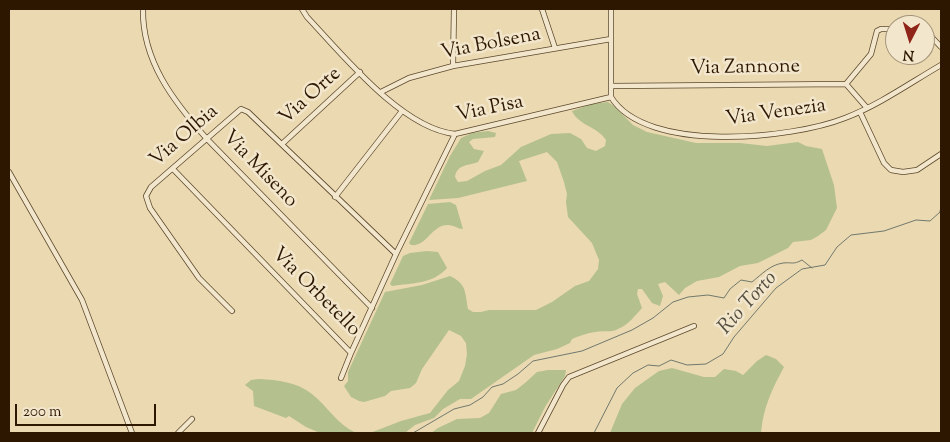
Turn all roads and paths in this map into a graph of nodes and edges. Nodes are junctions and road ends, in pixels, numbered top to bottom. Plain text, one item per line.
1 (143, 9) edge
2 (302, 9) edge
3 (454, 9) edge
4 (542, 9) edge
5 (611, 9) edge
6 (885, 29) edge
7 (611, 39) junction
8 (555, 48) junction
9 (941, 65) edge
10 (453, 66) junction
11 (360, 72) junction
12 (846, 84) junction
13 (611, 86) junction
14 (381, 92) junction
15 (611, 97) junction
16 (868, 108) junction
17 (402, 111) junction
18 (860, 112) junction
19 (455, 134) junction
20 (207, 139) junction
21 (282, 144) junction
22 (941, 154) edge
23 (173, 169) junction
24 (9, 172) edge
25 (335, 196) junction
26 (396, 254) junction
27 (372, 308) junction
28 (232, 311) dead end
29 (694, 326) dead end
30 (351, 353) junction
31 (341, 378) dead end
32 (192, 419) dead end
33 (132, 433) edge
34 (178, 433) edge
35 (538, 433) edge

1 - 20 street, Via Miseno
2 - 11 street, Via Pisa
3 - 10 street
4 - 8 street
5 - 7 street
6 - 12 street
7 - 8 street, Via Bolsena
7 - 13 street
8 - 10 street, Via Bolsena
9 - 16 street, Via Venezia
10 - 14 street, Via Bolsena
11 - 14 street, Via Pisa
11 - 21 street, Via Orte
12 - 13 street, Via Zannone
12 - 16 street
13 - 15 street
14 - 17 street, Via Pisa
15 - 18 street, Via Venezia
15 - 19 street, Via Pisa
16 - 18 street, Via Venezia
17 - 19 street, Via Pisa
17 - 25 street
18 - 22 street
19 - 26 street, Via Orbetello
20 - 21 street, Via Olbia
20 - 23 street, Via Olbia
20 - 27 street, Via Miseno
21 - 25 street, Via Olbia
23 - 28 street, Via Olbia
23 - 30 street, Via Orbetello
24 - 33 street
25 - 26 street, Via Olbia
26 - 27 street, Via Orbetello
27 - 30 street, Via Orbetello
29 - 35 street
30 - 31 street
32 - 34 street

